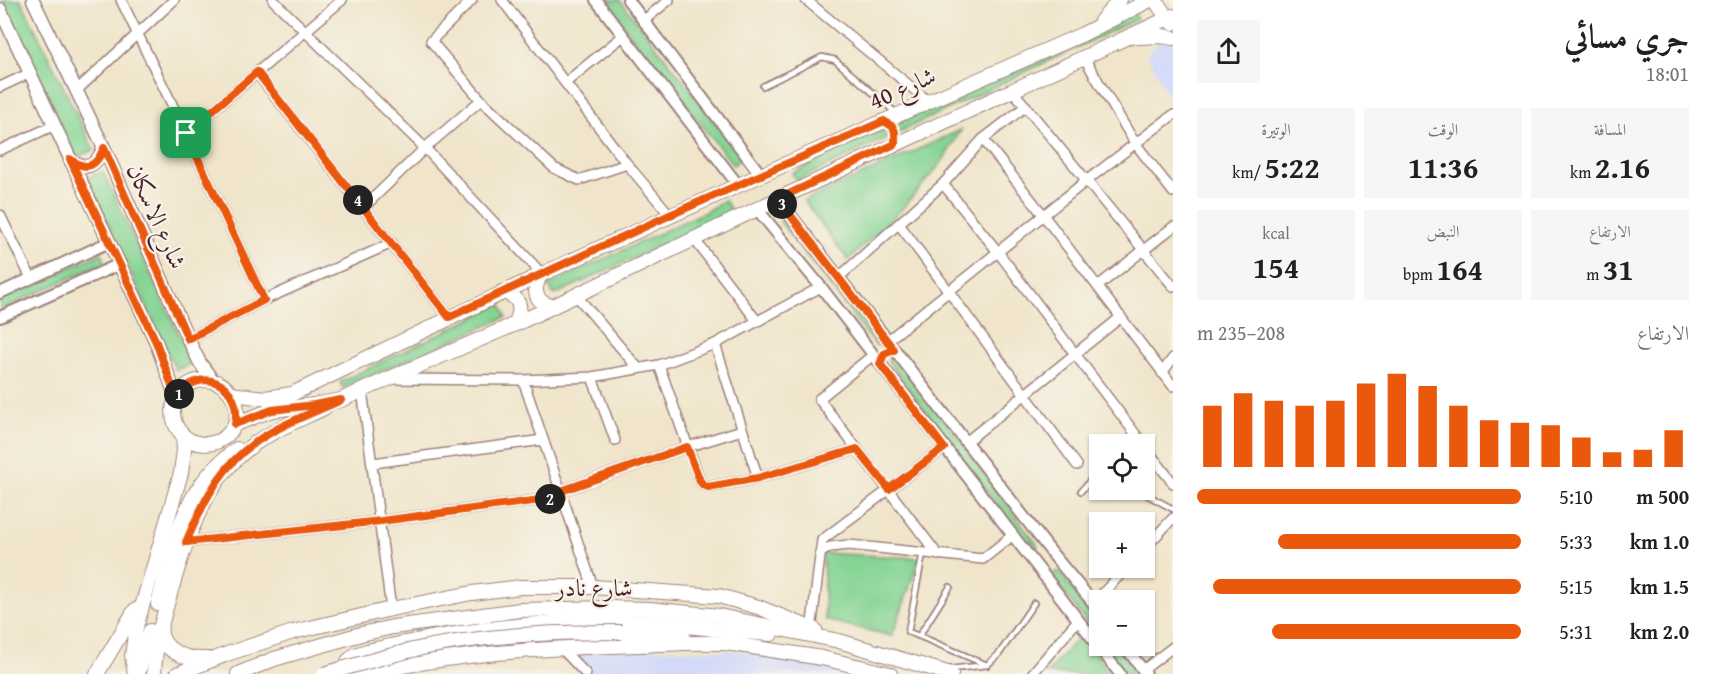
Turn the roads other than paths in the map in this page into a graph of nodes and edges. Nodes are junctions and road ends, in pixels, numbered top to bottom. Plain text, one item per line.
1 (33, 0) edge
2 (121, 0) edge
3 (174, 0) edge
4 (273, 0) edge
5 (342, 0) edge
6 (472, 0) edge
7 (502, 0) edge
8 (596, 0) edge
9 (628, 0) edge
10 (669, 0) edge
11 (806, 0) edge
12 (1120, 0) edge
13 (1150, 0) edge
14 (1155, 0) edge
15 (2, 16) edge
16 (1171, 19) edge
17 (643, 21) junction
18 (305, 32) junction
19 (1083, 34) junction
20 (137, 36) junction
21 (623, 36) junction
22 (1173, 38) edge
23 (1102, 49) junction
24 (1083, 56) junction
25 (257, 72) junction
26 (30, 73) junction
27 (565, 83) junction
28 (763, 86) dead end
29 (0, 87) edge
30 (77, 90) junction
31 (1014, 91) junction
32 (481, 100) junction
33 (928, 101) junction
34 (1026, 106) junction
35 (898, 115) junction
36 (1173, 116) edge
37 (884, 121) junction
38 (55, 125) junction
39 (186, 133) junction
40 (983, 139) junction
41 (1135, 143) junction
42 (895, 144) junction
43 (104, 148) junction
44 (425, 148) junction
45 (0, 150) edge
46 (70, 159) junction
47 (627, 164) junction
48 (761, 175) junction
49 (1086, 181) junction
50 (944, 184) junction
51 (738, 185) junction
52 (1173, 192) edge
53 (778, 199) junction
54 (364, 207) junction
55 (757, 209) junction
56 (0, 215) edge
57 (670, 215) junction
58 (1044, 216) junction
59 (899, 224) junction
60 (1173, 227) edge
61 (694, 239) junction
62 (109, 242) junction
63 (392, 243) junction
64 (1143, 250) junction
65 (998, 252) junction
66 (120, 264) junction
67 (541, 274) junction
68 (838, 278) junction
69 (31, 279) junction
70 (1098, 286) junction
71 (1173, 286) edge
72 (821, 287) junction
73 (949, 291) junction
74 (502, 292) junction
75 (0, 293) edge
76 (576, 296) junction
77 (264, 300) junction
78 (552, 306) junction
79 (0, 317) edge
80 (449, 317) junction
81 (1121, 317) junction
82 (757, 321) junction
83 (515, 324) junction
84 (188, 339) junction
85 (887, 341) junction
86 (715, 344) junction
87 (894, 350) junction
88 (1075, 355) junction
89 (1173, 358) edge
90 (876, 359) junction
91 (659, 365) junction
92 (638, 368) junction
93 (1162, 373) junction
94 (592, 377) junction
95 (388, 379) junction
96 (523, 380) junction
97 (213, 381) junction
98 (1173, 386) edge
99 (362, 390) junction
100 (231, 394) junction
101 (1025, 395) junction
102 (176, 397) junction
103 (341, 400) junction
104 (235, 424) junction
105 (742, 430) junction
106 (1136, 434) edge
107 (183, 436) junction
108 (543, 440) junction
109 (615, 440) dead end
110 (966, 442) junction
111 (687, 447) junction
112 (944, 448) junction
113 (857, 449) junction
114 (1155, 459) edge
115 (373, 463) junction
116 (1077, 465) dead end
117 (758, 478) junction
118 (1089, 482) edge
119 (1173, 483) edge
120 (889, 489) junction
121 (1081, 491) dead end
122 (562, 494) junction
123 (1155, 499) edge
124 (1173, 509) edge
125 (1173, 518) edge
126 (381, 521) junction
127 (1013, 536) junction
128 (1155, 537) edge
129 (180, 541) junction
130 (1045, 544) junction
131 (820, 553) junction
132 (923, 553) junction
133 (938, 555) junction
134 (1028, 555) junction
135 (1061, 565) junction
136 (1046, 579) junction
137 (593, 587) junction
138 (950, 587) dead end
139 (145, 592) junction
140 (1089, 598) edge
141 (1034, 603) dead end
142 (391, 609) junction
143 (1078, 620) junction
144 (161, 623) junction
145 (810, 634) junction
146 (919, 636) junction
147 (734, 644) junction
148 (1173, 647) edge
149 (561, 648) junction
150 (227, 654) junction
151 (1133, 656) edge
152 (987, 665) junction
153 (937, 669) junction
154 (1145, 672) edge
155 (97, 674) edge
156 (137, 674) edge
157 (154, 674) edge
158 (177, 674) edge
159 (238, 674) edge
160 (324, 674) edge
161 (353, 674) edge
162 (363, 674) edge
163 (586, 674) edge
164 (890, 674) edge
165 (951, 674) edge
166 (1032, 674) edge
167 (1120, 674) edge

1 - 30 main road, شارع الاسكان
2 - 20 street
3 - 20 street
4 - 18 street
5 - 18 street
6 - 32 street
7 - 27 street
8 - 21 street
9 - 17 street
10 - 17 street
11 - 33 street
12 - 19 main road
13 - 19 main road, شارع 40
14 - 16 main road
15 - 26 main road
16 - 23 main road, شارع 40
17 - 48 street
18 - 25 street
18 - 44 street
19 - 33 main road, شارع 40
20 - 30 street
20 - 39 street
21 - 27 street
21 - 51 street
22 - 23 main road
23 - 24 main road, شارع 40
24 - 31 main road, شارع 40
24 - 41 street
25 - 39 street
25 - 54 street
26 - 29 street
26 - 38 main road
27 - 47 street
28 - 35 lane
30 - 43 main road, شارع الاسكان
31 - 34 street
31 - 42 main road, شارع 40
32 - 44 street
32 - 47 street
33 - 35 main road, شارع 40
34 - 40 street
34 - 49 street
35 - 37 main road, شارع 40
36 - 41 street
37 - 42 main road
37 - 48 main road, شارع 40
38 - 45 street
38 - 46 main road
39 - 77 street
40 - 50 street
40 - 58 street
41 - 49 street
41 - 52 street
42 - 53 main road, شارع 40
43 - 46 main road
43 - 84 main road, شارع الاسكان
44 - 54 street
44 - 67 street
46 - 62 main road
47 - 57 street
48 - 51 main road, شارع 40
49 - 58 street
49 - 64 street
50 - 59 street
50 - 65 street
51 - 57 main road, شارع 40
53 - 55 main road, شارع 40
53 - 68 street
54 - 63 street
55 - 61 main road, شارع 40
55 - 72 street
56 - 69 street
57 - 67 main road, شارع 40
58 - 65 street
58 - 70 street
59 - 68 street
59 - 73 street
60 - 64 street
61 - 76 main road, شارع 40
61 - 82 street
62 - 66 main road
62 - 69 street
63 - 77 street
63 - 80 street
64 - 70 street
64 - 71 street
65 - 73 street
65 - 88 street
66 - 79 street
66 - 102 main road
67 - 74 main road, شارع 40
67 - 78 main road
68 - 85 street
69 - 75 street
70 - 81 street
72 - 82 street
72 - 90 street
73 - 85 street
73 - 101 street
74 - 80 main road, شارع 40
74 - 83 main road
76 - 78 main road, شارع 40
76 - 92 street
77 - 84 street
78 - 83 main road, شارع 40
80 - 100 main road, شارع 40
81 - 88 street
81 - 93 street
82 - 86 street
83 - 95 main road, شارع 40
84 - 97 main road, شارع الاسكان
85 - 87 street
86 - 91 street
86 - 105 street
87 - 90 street
87 - 110 street
88 - 101 street
88 - 106 street
89 - 93 street
90 - 112 street
90 - 113 street
91 - 92 street
91 - 111 street
92 - 94 street
93 - 98 street
94 - 96 street
94 - 109 street
95 - 96 street
95 - 99 main road, شارع 40
96 - 108 street
97 - 100 main road
97 - 102 main road
99 - 103 main road, شارع 40
99 - 115 street
100 - 104 main road
101 - 110 street
101 - 116 street
102 - 107 main road
103 - 104 main road
103 - 129 main road, شارع 40
104 - 107 main road
105 - 111 street
105 - 117 street
107 - 139 main road
108 - 115 street
108 - 122 street
110 - 130 street
111 - 117 street
111 - 122 street
112 - 120 street
112 - 127 street
113 - 117 street
113 - 120 street
114 - 119 street
115 - 126 street
118 - 121 lane
120 - 131 street
120 - 133 street
122 - 126 street
122 - 137 street
123 - 124 lane
125 - 128 street
126 - 129 street
126 - 142 street
127 - 133 street
127 - 134 street
129 - 144 main road
129 - 156 main road
130 - 134 street
130 - 135 street
131 - 132 street
131 - 145 street
132 - 133 street
132 - 146 lane
134 - 136 street
135 - 136 street
135 - 140 street
136 - 143 street
137 - 142 main road
137 - 145 main road
138 - 146 lane
139 - 155 main road
139 - 156 main road
141 - 152 lane
142 - 150 main road
143 - 166 street
143 - 167 street
144 - 150 main road
144 - 157 main road
145 - 153 main road
145 - 159 main road, شارع نادر
145 - 161 main road
146 - 152 lane
147 - 149 main road
147 - 160 main road, شارع نادر, bridge
147 - 164 main road, شارع نادر
148 - 154 street
149 - 162 main road
149 - 163 street
150 - 158 main road
151 - 154 street
152 - 153 lane
153 - 165 main road

